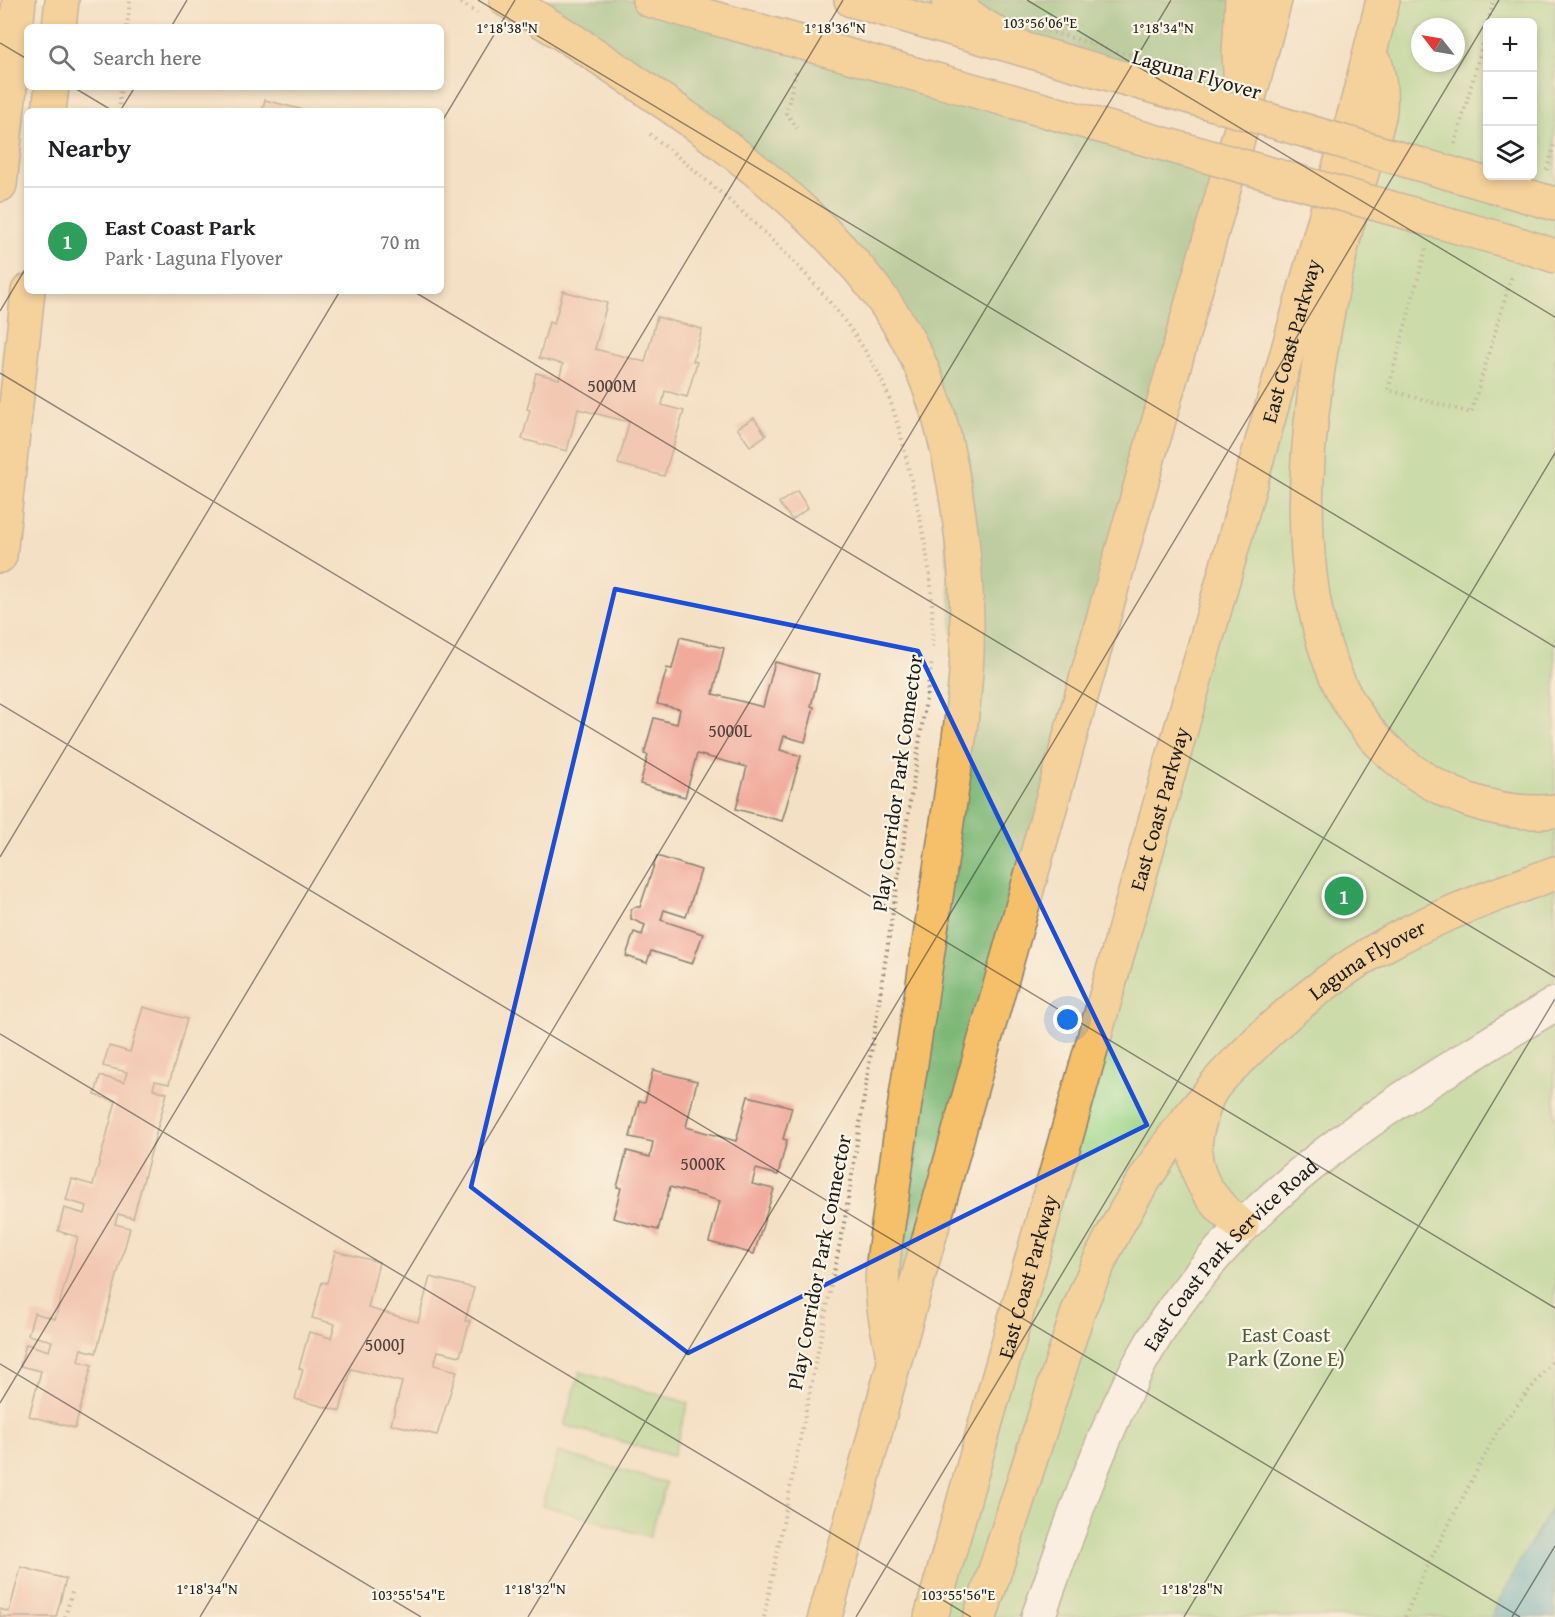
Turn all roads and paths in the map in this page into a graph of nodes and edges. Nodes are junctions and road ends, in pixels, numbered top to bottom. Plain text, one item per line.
1 (19, 0) edge
2 (62, 0) edge
3 (130, 0) edge
4 (456, 0) edge
5 (649, 0) edge
6 (851, 0) edge
7 (948, 0) edge
8 (1242, 0) edge
9 (1275, 0) edge
10 (1383, 0) edge
11 (1494, 0) edge
12 (496, 9) edge
13 (1489, 18) edge
14 (59, 24) edge
15 (127, 24) edge
16 (1027, 38) junction
17 (1372, 42) junction
18 (798, 64) dead end
19 (1214, 79) dead end
20 (52, 90) edge
21 (121, 90) edge
22 (49, 108) edge
23 (118, 108) edge
24 (1243, 121) junction
25 (797, 128) dead end
26 (649, 133) dead end
27 (1555, 141) edge
28 (0, 185) edge
29 (1545, 193) edge
30 (1518, 255) junction
31 (1555, 256) edge
32 (28, 294) edge
33 (1475, 399) dead end
34 (0, 556) edge
35 (1555, 811) edge
36 (1555, 873) edge
37 (1555, 1004) edge
38 (1210, 1092) junction
39 (1242, 1227) junction
40 (1555, 1358) edge
41 (894, 1363) junction
42 (73, 1589) dead end
43 (65, 1617) edge
44 (764, 1617) edge
45 (825, 1617) edge
46 (931, 1617) edge
47 (980, 1617) edge
48 (1038, 1617) edge
49 (1405, 1617) edge

1 - 28 main road
2 - 14 main road
3 - 15 path
4 - 12 path
5 - 30 main road, bridge
6 - 16 main road
7 - 16 main road
8 - 24 main road
9 - 24 main road
10 - 17 main road, East Coast Parkway
11 - 13 path
12 - 41 main road
16 - 19 path, Laguna Flyover, bridge
16 - 29 main road, bridge
17 - 35 main road
17 - 46 main road, East Coast Parkway
18 - 25 path
20 - 22 main road
21 - 23 path
24 - 41 main road
26 - 44 path, Play Corridor Park Connector
27 - 29 path
30 - 31 main road
30 - 33 path
32 - 34 main road
36 - 38 main road, Laguna Flyover
37 - 39 street, East Coast Park Service Road
38 - 39 main road
38 - 47 main road, Laguna Flyover
39 - 48 street, East Coast Park Service Road
40 - 49 path
41 - 45 main road
42 - 43 path

